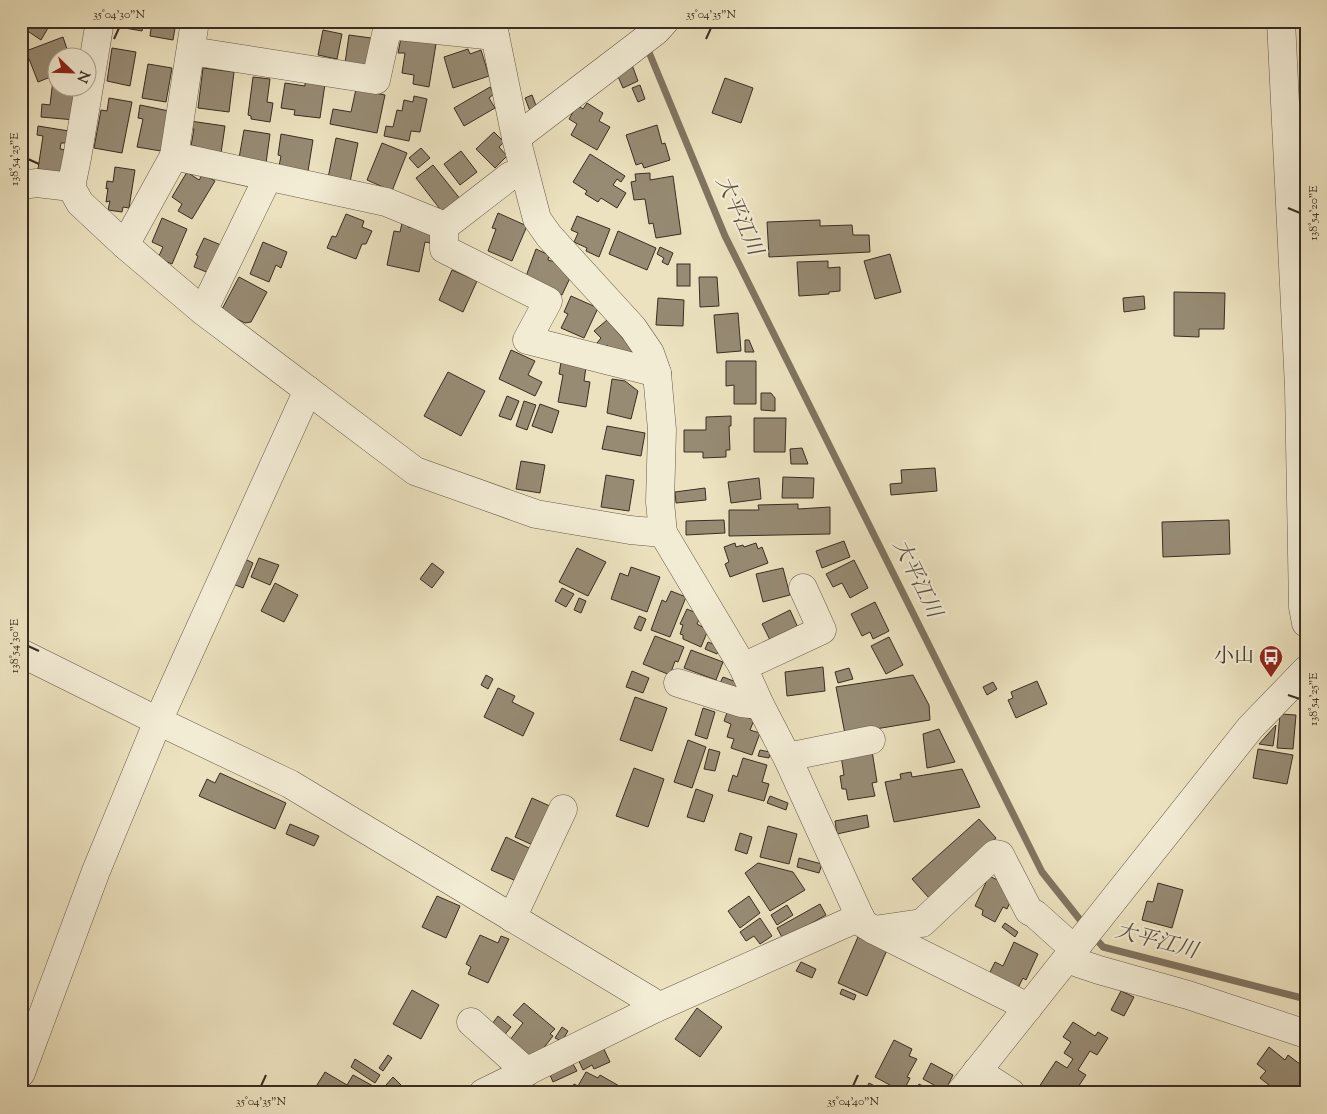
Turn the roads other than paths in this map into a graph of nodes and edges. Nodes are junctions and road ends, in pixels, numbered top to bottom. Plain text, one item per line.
1 (100, 21) edge
2 (195, 21) edge
3 (1281, 21) edge
4 (660, 26) edge
5 (493, 28) edge
6 (191, 51) junction
7 (516, 138) junction
8 (174, 156) junction
9 (524, 171) junction
10 (268, 177) junction
11 (21, 185) edge
12 (71, 187) junction
13 (444, 227) junction
14 (125, 245) junction
15 (203, 311) junction
16 (1300, 311) edge
17 (657, 373) junction
18 (308, 390) junction
19 (663, 533) junction
20 (803, 588) dead end
21 (1306, 624) edge
22 (21, 653) edge
23 (743, 667) junction
24 (1306, 670) edge
25 (678, 683) dead end
26 (760, 705) junction
27 (158, 721) junction
28 (871, 740) dead end
29 (786, 756) junction
30 (563, 809) dead end
31 (512, 918) junction
32 (867, 924) junction
33 (1075, 948) junction
34 (656, 1008) junction
35 (1028, 1008) junction
36 (471, 1022) dead end
37 (1306, 1034) edge
38 (977, 1071) junction
39 (527, 1072) junction
40 (21, 1073) edge
41 (483, 1093) edge
42 (960, 1093) edge
43 (1011, 1093) edge

1 - 12 street
2 - 6 street
3 - 16 street
4 - 7 street
5 - 6 street
5 - 7 street
6 - 8 street
7 - 9 street
8 - 10 street
8 - 14 street
9 - 13 street
9 - 17 street
10 - 13 street
10 - 15 street
11 - 12 street
12 - 14 street
13 - 17 street
14 - 15 street
15 - 18 street
16 - 21 street
17 - 19 street
18 - 19 street
18 - 27 street
19 - 23 street
20 - 23 street
22 - 27 street
23 - 26 street
24 - 33 street
25 - 26 street
26 - 29 street
27 - 31 street
27 - 40 street
28 - 29 street
29 - 32 street
30 - 31 street
31 - 34 street
32 - 33 street
32 - 34 street
32 - 35 street
33 - 35 street
33 - 37 street
34 - 39 street
35 - 38 street
36 - 39 street
38 - 42 street
38 - 43 street
39 - 41 street

